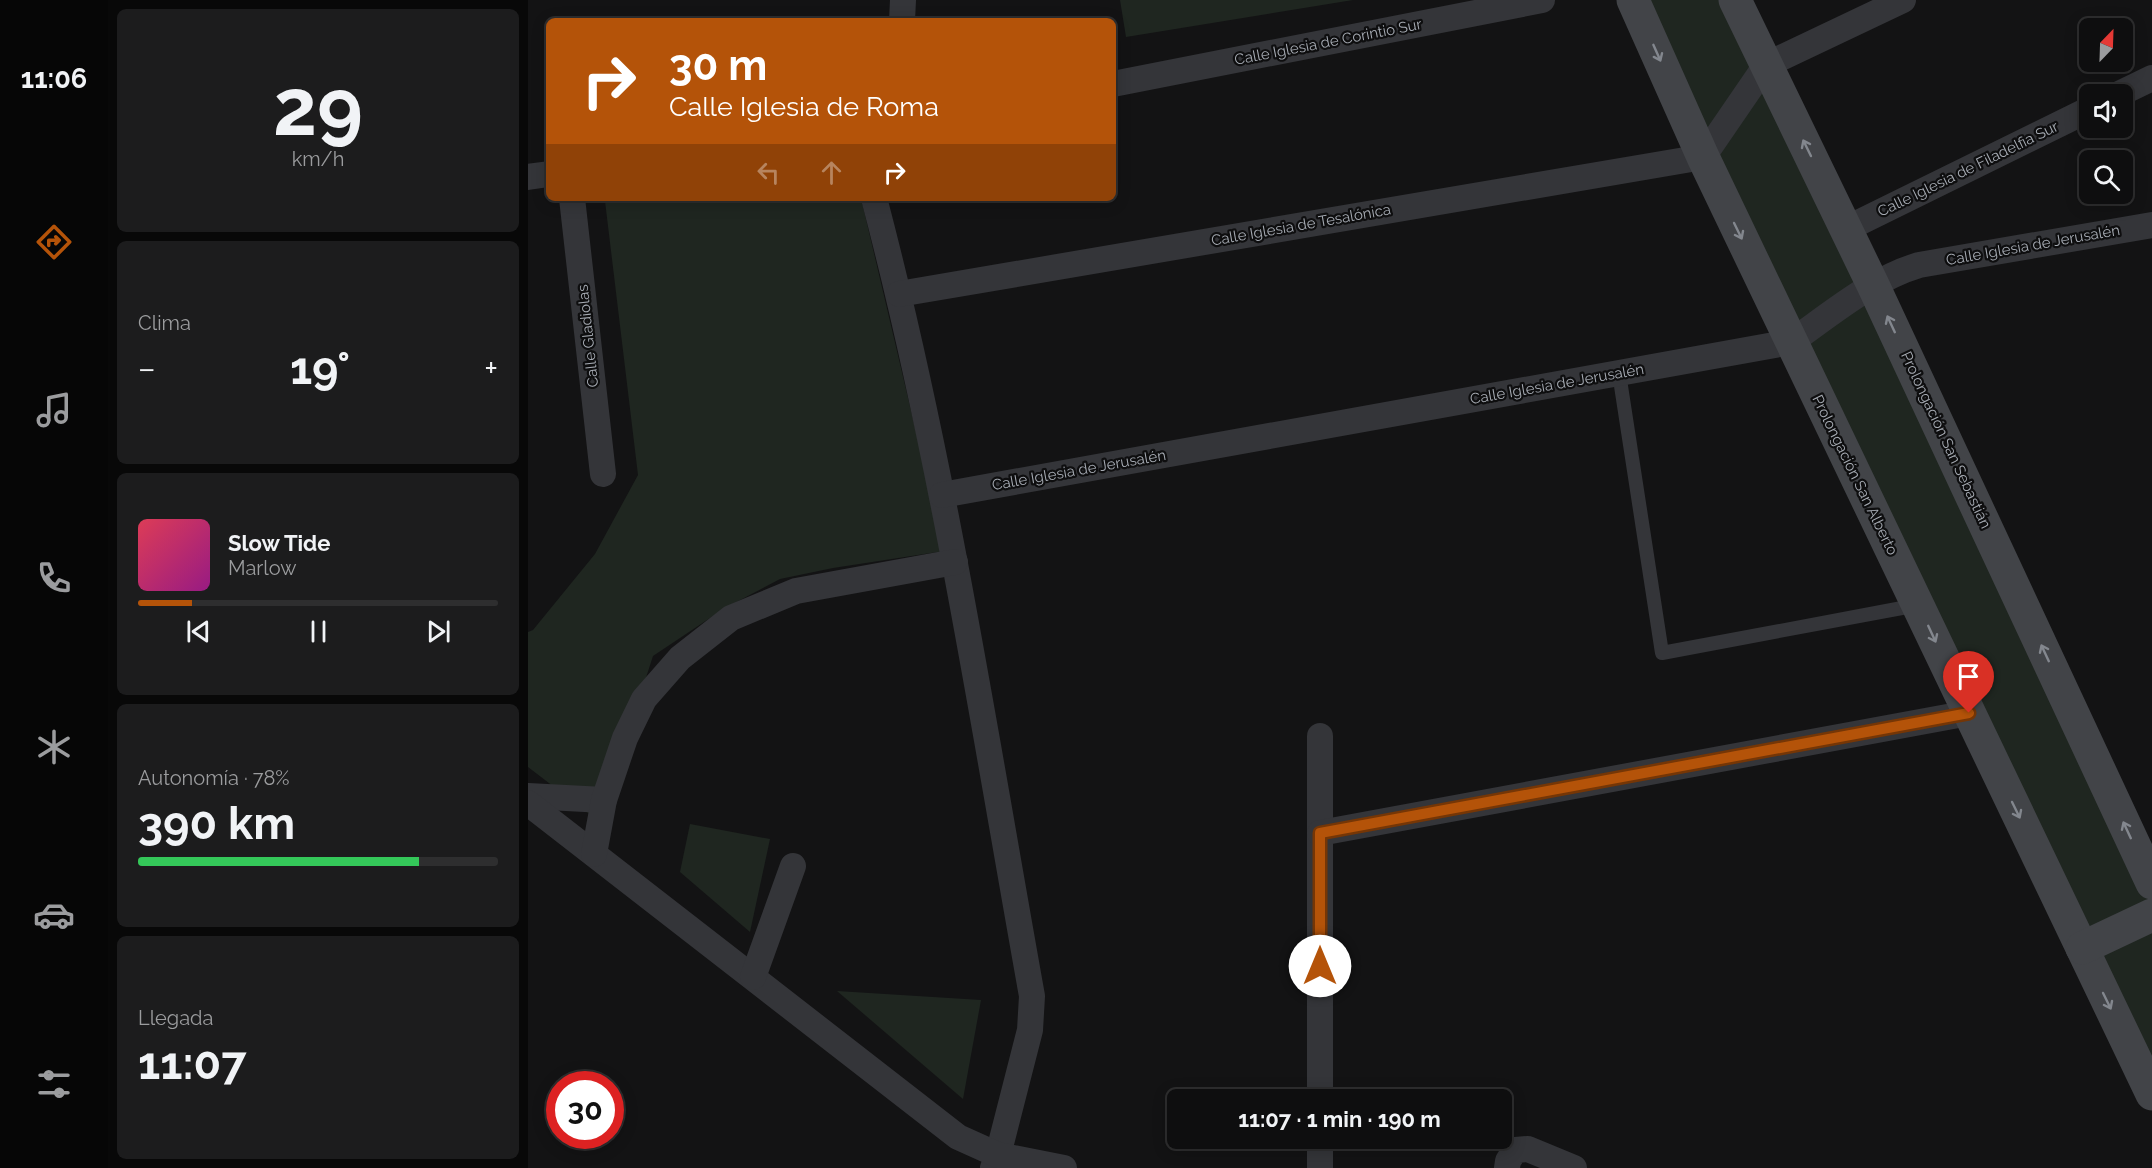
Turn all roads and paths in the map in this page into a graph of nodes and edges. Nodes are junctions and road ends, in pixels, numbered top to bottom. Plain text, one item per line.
1 (903, 0) edge
2 (1542, 0) edge
3 (1633, 0) edge
4 (1735, 0) edge
5 (1902, 0) edge
6 (902, 18) edge
7 (1766, 65) junction
8 (2152, 78) edge
9 (1116, 83) edge
10 (2133, 87) edge
11 (2079, 114) edge
12 (1702, 157) junction
13 (546, 174) edge
14 (528, 177) edge
15 (572, 201) edge
16 (875, 201) edge
17 (2152, 225) edge
18 (1846, 229) junction
19 (1873, 285) junction
20 (899, 294) junction
21 (1791, 342) junction
22 (1619, 373) junction
23 (603, 474) dead end
24 (942, 495) junction
25 (955, 562) junction
26 (1918, 605) junction
27 (1969, 713) junction
28 (1320, 736) dead end
29 (528, 796) edge
30 (604, 800) junction
31 (528, 803) edge
32 (1320, 833) junction
33 (594, 854) junction
34 (793, 866) dead end
35 (2152, 883) edge
36 (2152, 915) edge
37 (2082, 948) junction
38 (753, 977) junction
39 (1320, 1089) edge
40 (2152, 1094) edge
41 (1320, 1149) edge
42 (1511, 1159) edge
43 (995, 1161) edge
44 (1064, 1168) edge
45 (1320, 1168) edge
46 (1574, 1168) edge

1 - 6 street
2 - 9 street, Calle Iglesia de Corintio Sur
3 -> 12 main road, Prolongación San Alberto
4 - 7 main road, Prolongación San Sebastián
5 - 7 street
7 - 12 street
18 -> 7 main road, Prolongación San Sebastián
8 - 10 street
11 - 18 street, Calle Iglesia de Filadelfia Sur
12 - 20 street, Calle Iglesia de Tesalónica
12 -> 21 main road, Prolongación San Alberto
13 - 14 street
15 - 23 street, Calle Gladiolas
16 - 20 street
17 - 19 street, Calle Iglesia de Jerusalén
18 - 19 main road, Prolongación San Sebastián
19 - 21 street, Calle Iglesia de Jerusalén
35 -> 19 main road, Prolongación San Sebastián
20 - 24 street
21 - 22 street, Calle Iglesia de Jerusalén
21 - 26 main road, Prolongación San Alberto
22 - 24 street, Calle Iglesia de Jerusalén
22 - 26 lane
24 - 25 street
25 - 30 street
25 - 43 street
26 -> 27 main road, Prolongación San Alberto
27 - 32 street
27 -> 37 main road, Prolongación San Alberto
28 - 32 street
29 - 30 street
30 - 33 street
31 - 33 street
32 - 39 street
33 - 38 street
34 - 38 street
36 - 37 main road
37 -> 40 main road, Prolongación San Alberto
38 - 43 street
41 - 45 street
42 - 46 street
43 - 44 street

